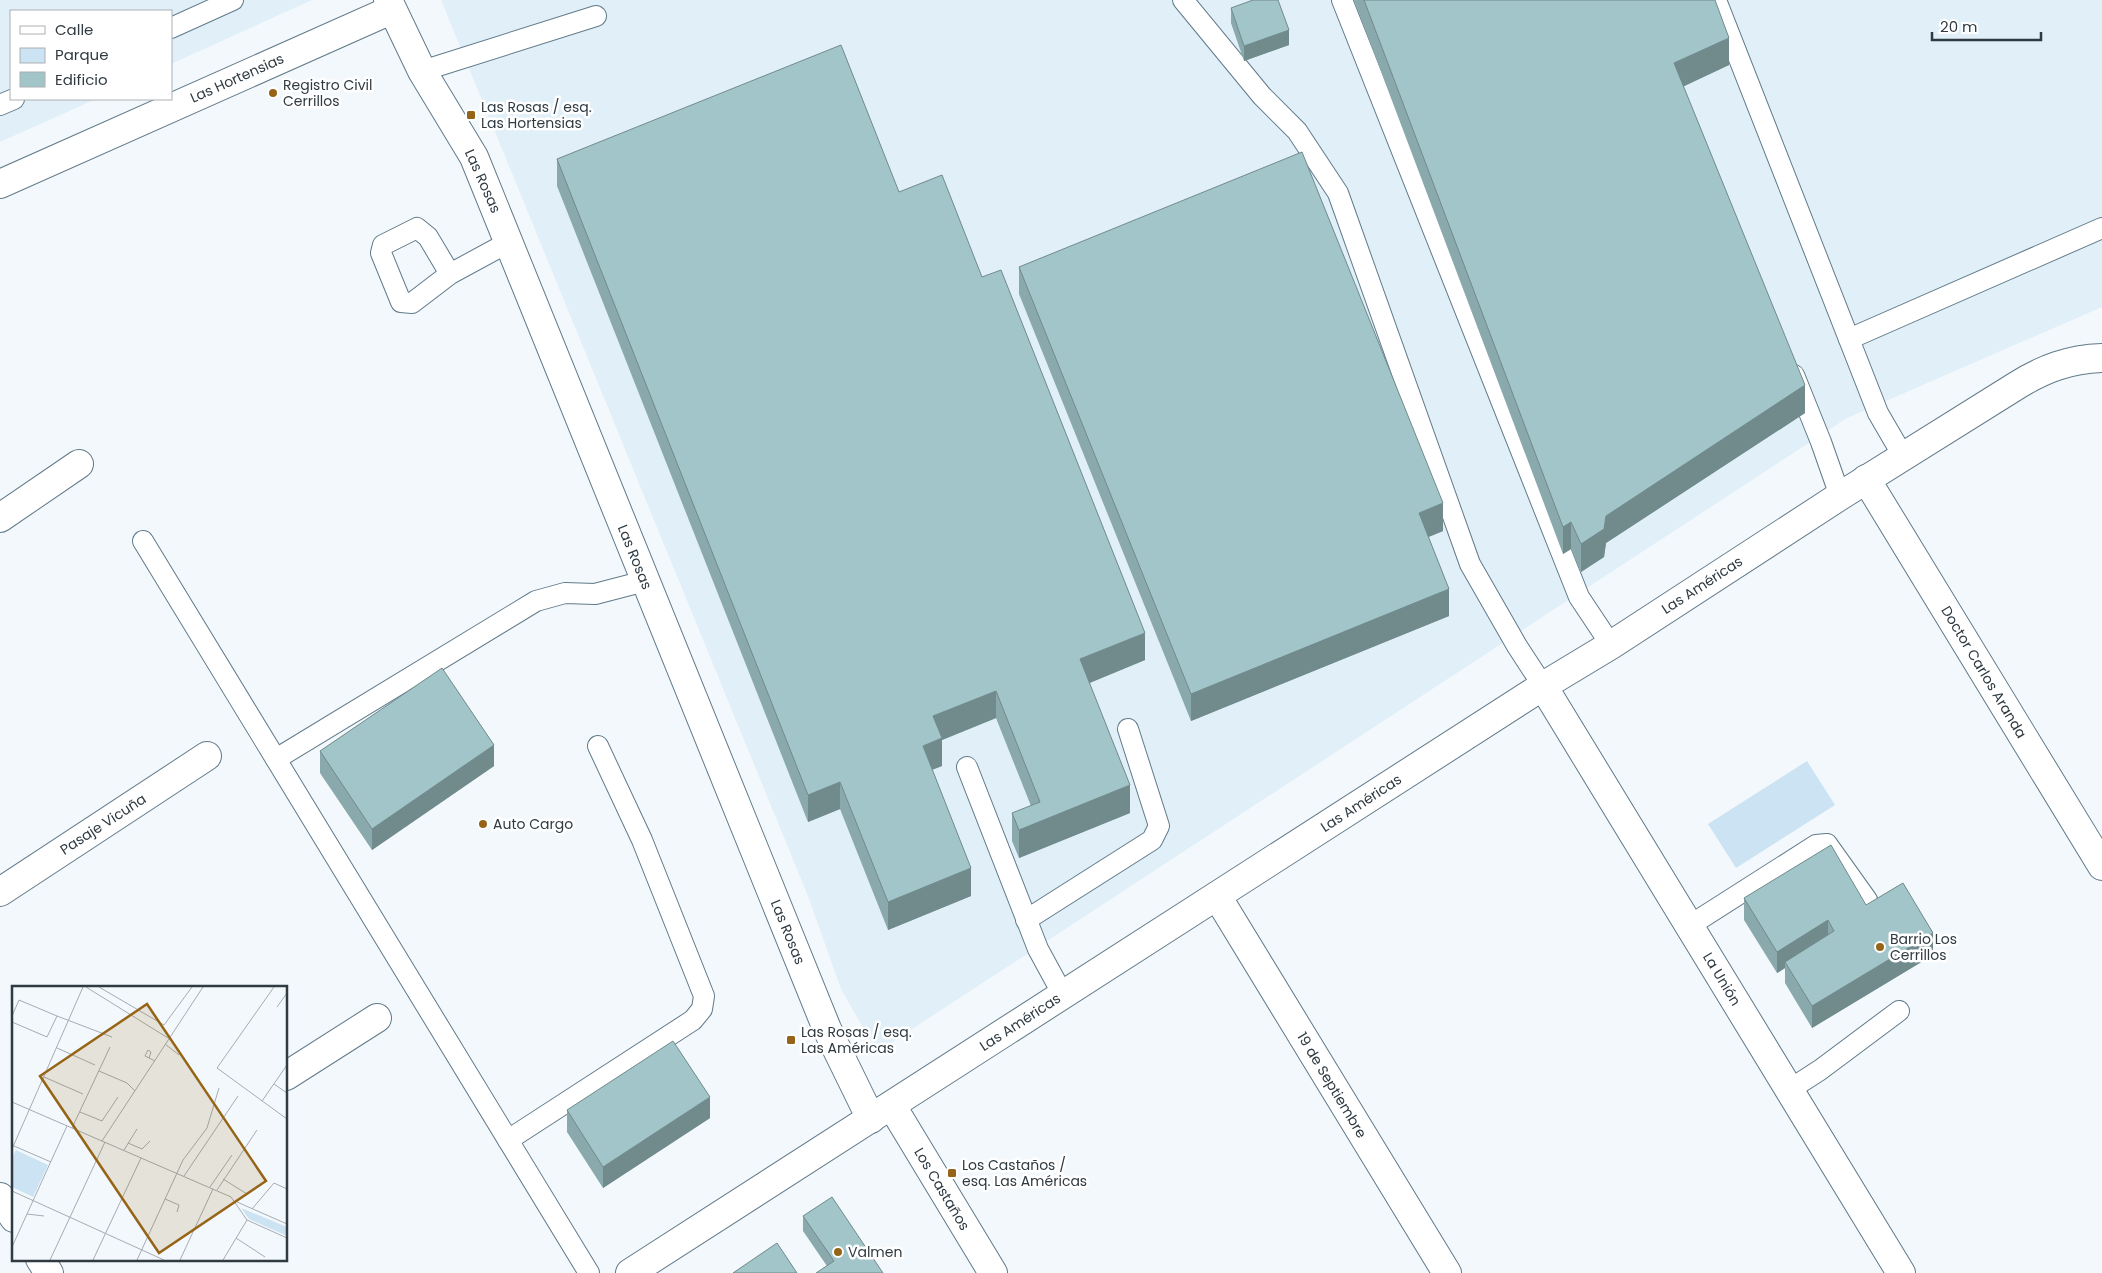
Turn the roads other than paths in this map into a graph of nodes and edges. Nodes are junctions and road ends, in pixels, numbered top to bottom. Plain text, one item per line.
1 (233, 0) edge
2 (1184, 0) edge
3 (1342, 0) edge
4 (1716, 0) edge
5 (389, 5) edge
6 (596, 16) dead end
7 (172, 28) edge
8 (422, 71) junction
9 (12, 100) edge
10 (0, 105) edge
11 (0, 184) edge
12 (2102, 228) edge
13 (509, 242) junction
14 (450, 274) dead end
15 (1849, 339) junction
16 (2102, 358) edge
17 (1788, 360) edge
18 (1903, 456) junction
19 (79, 464) dead end
20 (1866, 479) junction
21 (1840, 496) junction
22 (0, 518) edge
23 (143, 541) dead end
24 (645, 581) junction
25 (1611, 645) junction
26 (1543, 686) junction
27 (1128, 729) dead end
28 (598, 746) dead end
29 (207, 756) dead end
30 (276, 759) junction
31 (967, 767) dead end
32 (2102, 866) edge
33 (0, 892) edge
34 (1217, 896) junction
35 (1867, 900) dead end
36 (1026, 920) junction
37 (1690, 926) junction
38 (1063, 995) junction
39 (1899, 1011) dead end
40 (377, 1018) dead end
41 (288, 1075) edge
42 (1789, 1090) junction
43 (881, 1112) junction
44 (508, 1140) junction
45 (0, 1197) edge
46 (12, 1215) edge
47 (41, 1260) edge
48 (49, 1273) edge
49 (589, 1273) edge
50 (630, 1273) edge
51 (993, 1273) edge
52 (1448, 1273) edge
53 (1901, 1273) edge

1 - 7 lane
2 - 26 lane
3 - 25 lane
4 - 15 lane
5 - 8 street, Las Rosas
5 - 11 street, Las Hortensias
6 - 8 lane
8 - 13 street, Las Rosas
9 - 10 lane
12 - 15 lane
13 - 14 lane
13 - 24 street, Las Rosas
15 - 18 lane
16 - 18 street, Las Américas
17 - 21 lane
18 - 20 street, Las Américas
19 - 22 street
20 - 21 street, Las Américas
20 - 32 street, Doctor Carlos Aranda
21 - 25 street, Las Américas
23 - 30 lane
24 - 30 lane
24 - 43 street, Las Rosas
25 - 26 street, Las Américas
26 - 34 street, Las Américas
26 - 37 street, La Unión
27 - 36 lane
28 - 44 lane
29 - 33 street, Pasaje Vicuña
30 - 44 lane
31 - 36 lane
34 - 38 street, Las Américas
34 - 52 street, 19 de Septiembre
35 - 37 lane
36 - 38 lane
37 - 42 street, La Unión
38 - 43 street, Las Américas
39 - 42 lane
40 - 41 street
42 - 53 street, La Unión
43 - 50 street, Las Américas
43 - 51 street, Los Castaños
44 - 49 lane
45 - 46 street
47 - 48 street

